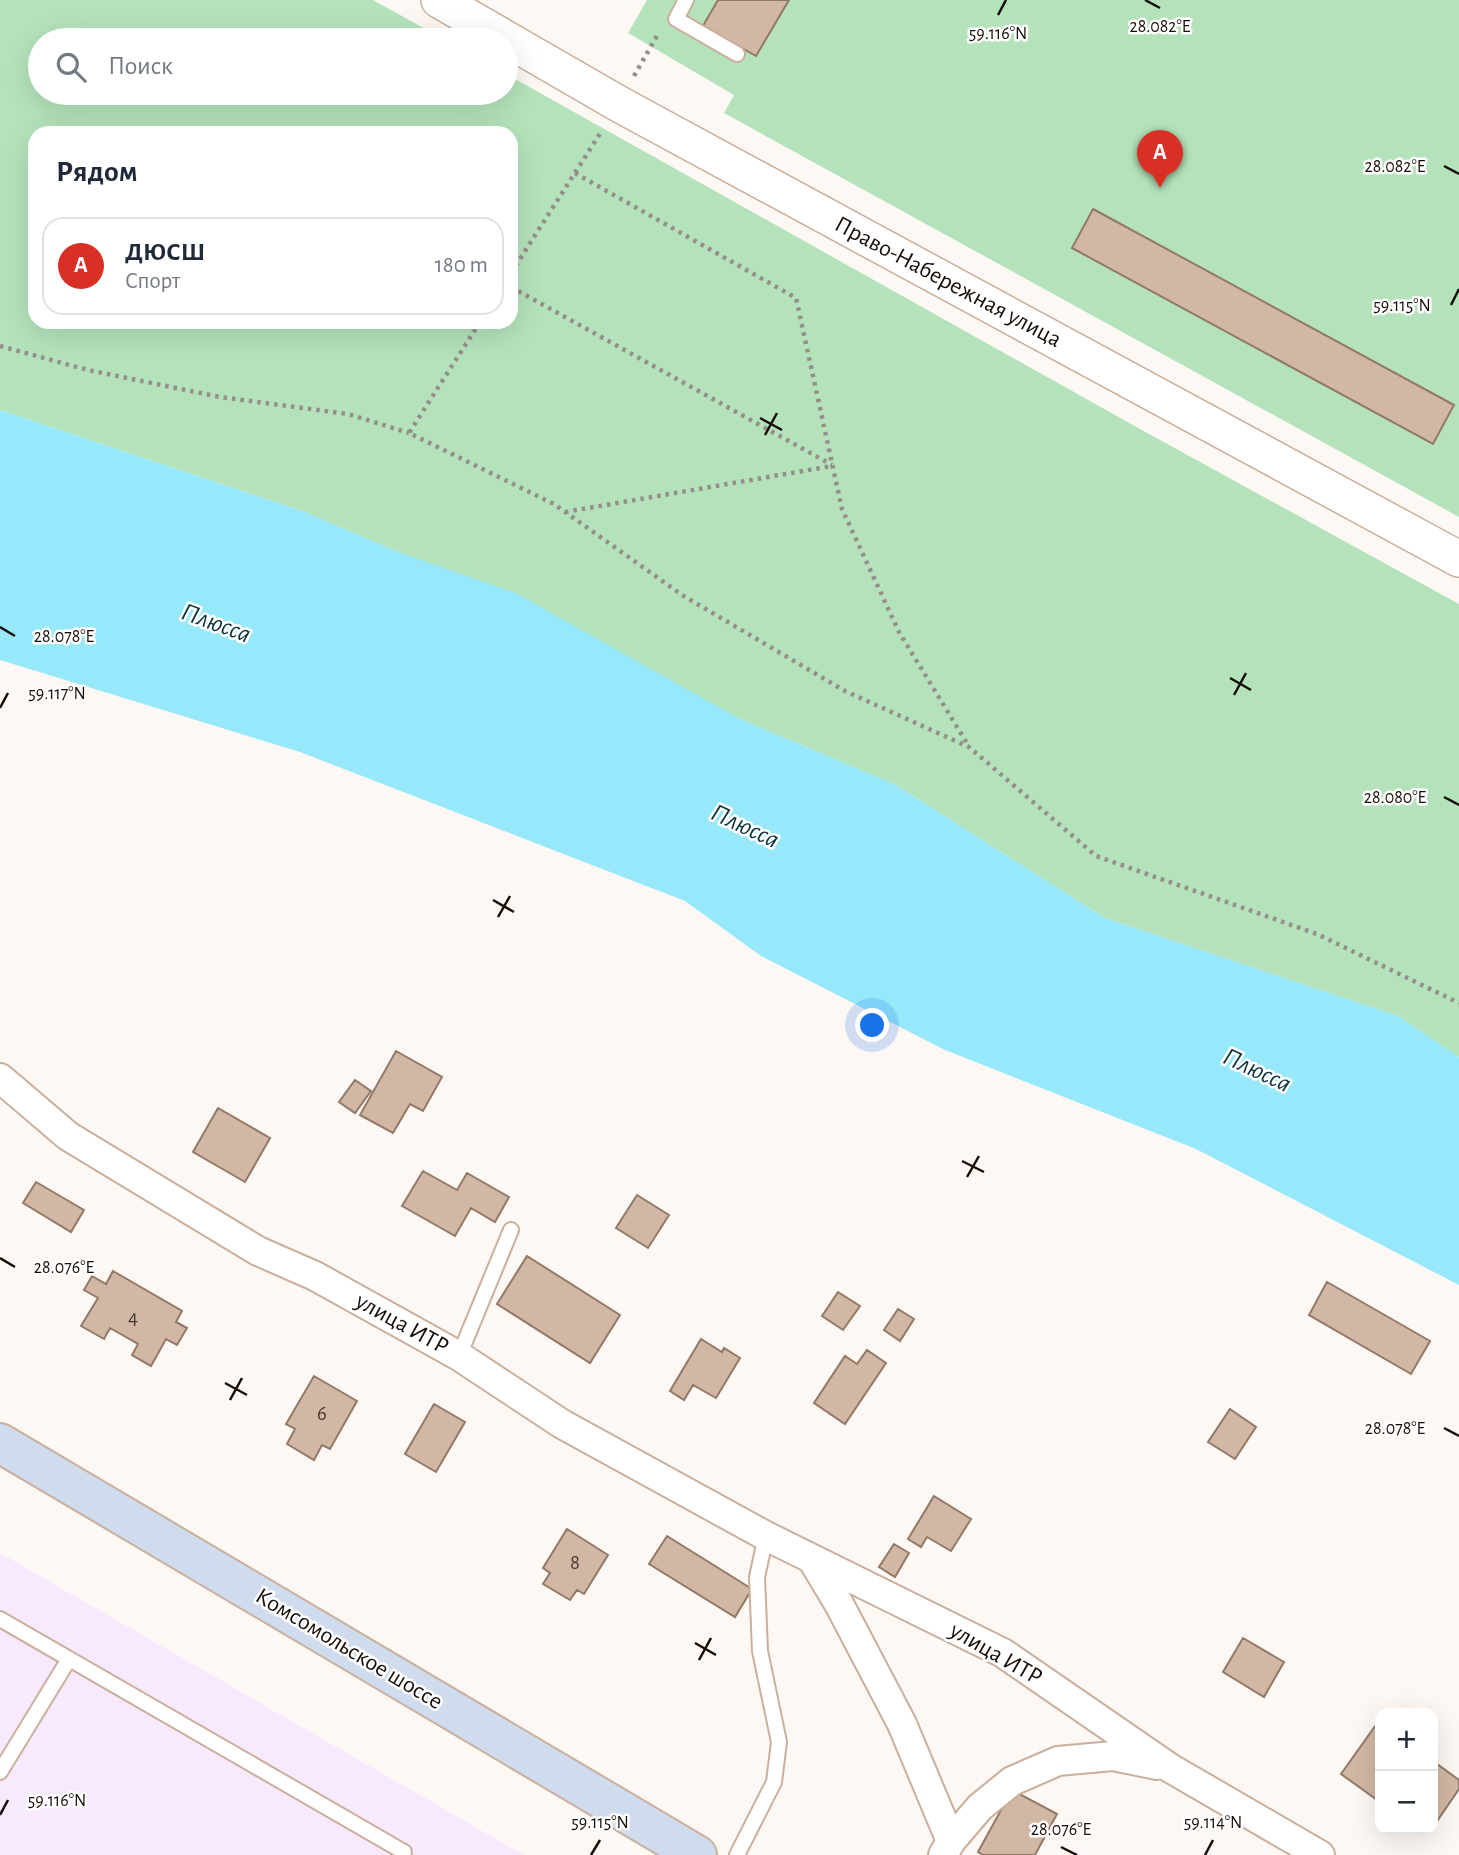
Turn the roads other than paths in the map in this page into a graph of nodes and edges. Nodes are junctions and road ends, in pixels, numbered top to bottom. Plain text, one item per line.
1 (439, 0) edge
2 (687, 0) edge
3 (487, 28) edge
4 (518, 46) edge
5 (737, 54) dead end
6 (1459, 559) edge
7 (0, 1078) edge
8 (511, 1230) dead end
9 (459, 1356) junction
10 (0, 1443) edge
11 (766, 1536) junction
12 (811, 1558) junction
13 (0, 1619) edge
14 (69, 1659) junction
15 (1170, 1768) junction
16 (0, 1772) edge
17 (946, 1849) edge
18 (404, 1852) dead end
19 (697, 1855) edge
20 (737, 1855) edge
21 (1320, 1855) edge

1 - 3 street, Право-Набережная улица
2 - 5 lane
4 - 6 street, Право-Набережная улица
7 - 9 street, улица ИТР
8 - 9 lane
9 - 11 street, улица ИТР
10 - 19 main road, Комсомольское шоссе
11 - 12 street, улица ИТР
11 - 20 lane
12 - 15 street, улица ИТР
12 - 17 street, улица ИТР
13 - 14 lane
14 - 16 lane
14 - 18 lane
15 - 17 street, улица ИТР
15 - 21 street, улица ИТР

